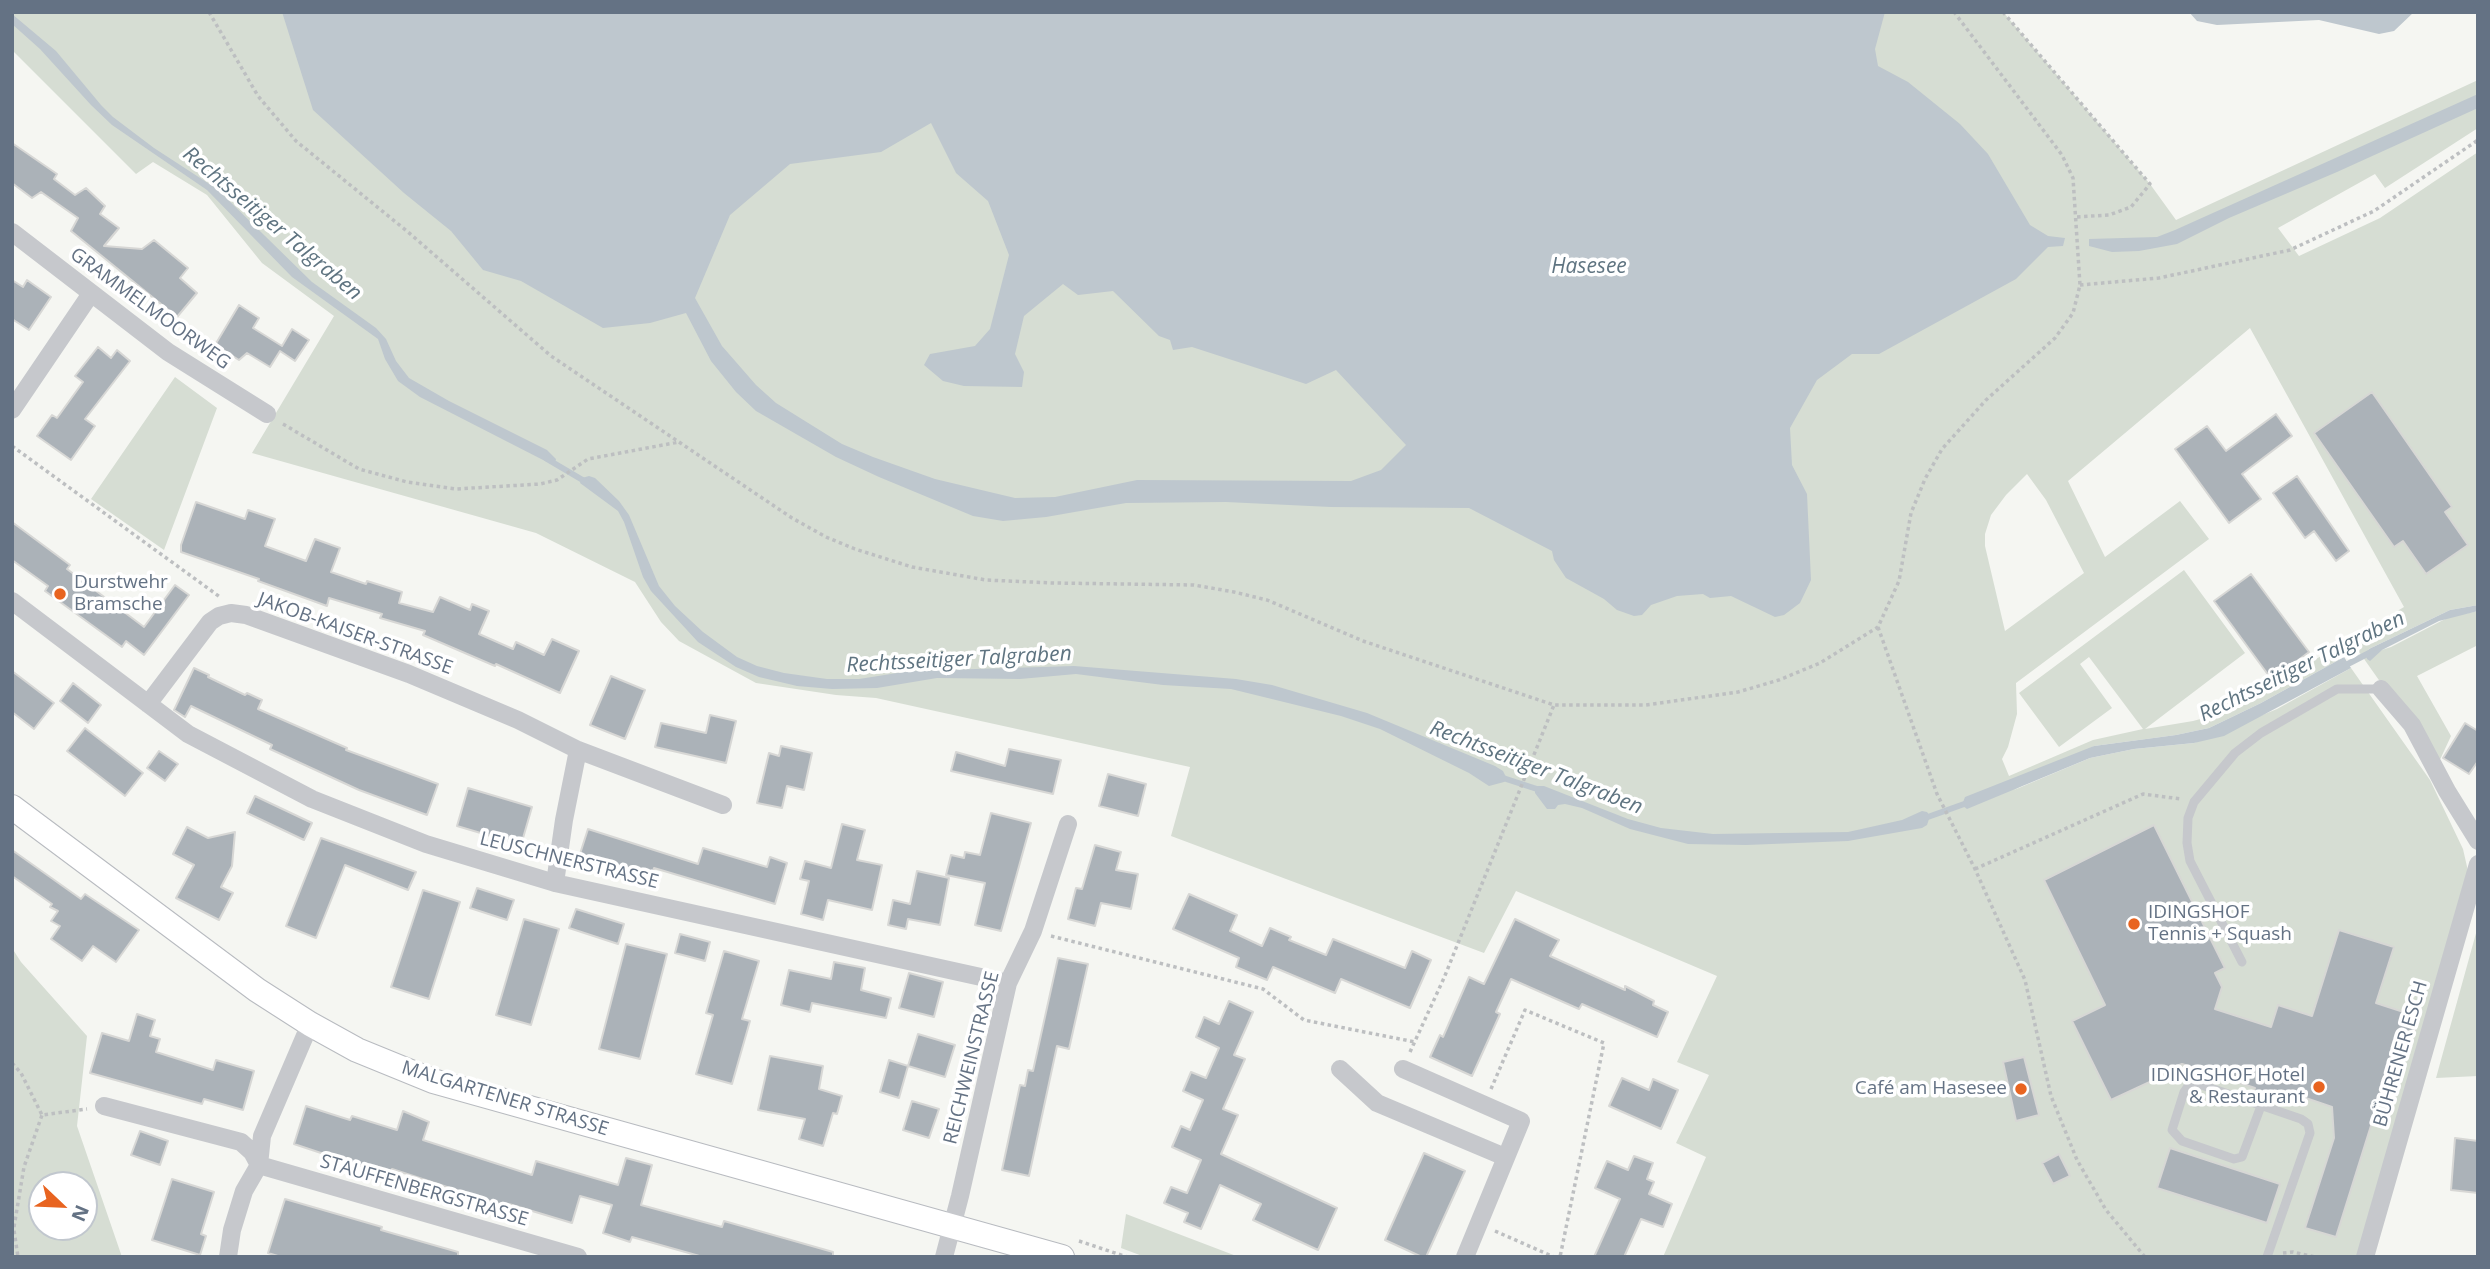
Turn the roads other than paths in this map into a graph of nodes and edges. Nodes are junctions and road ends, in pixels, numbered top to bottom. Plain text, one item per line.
1 (12, 232) edge
2 (90, 295) junction
3 (12, 410) edge
4 (267, 414) road end
5 (12, 601) edge
6 (2381, 689) joint
7 (148, 704) junction
8 (578, 750) junction
9 (723, 806) dead end
10 (12, 807) edge
11 (1068, 824) dead end
12 (2478, 841) edge
13 (2478, 864) edge
14 (555, 883) junction
15 (2242, 962) dead end
16 (1008, 983) junction
17 (310, 1024) junction
18 (1340, 1069) dead end
19 (1403, 1069) road end
20 (104, 1106) road end
21 (2261, 1106) junction
22 (1505, 1157) junction
23 (259, 1165) junction
24 (953, 1227) junction
25 (1065, 1247) edge
26 (548, 1253) edge
27 (228, 1257) edge
28 (578, 1257) edge
29 (944, 1257) edge
30 (1465, 1257) edge
31 (2267, 1257) edge
32 (2365, 1257) edge

1 - 2 street, GRAMMELMOORWEG
2 - 3 street
2 - 4 street, GRAMMELMOORWEG
5 - 7 street, LEUSCHNERSTRASSE
6 - 12 street
6 - 15 lane
7 - 8 street, JAKOB-KAISER-STRASSE
7 - 14 street, LEUSCHNERSTRASSE
8 - 9 street, JAKOB-KAISER-STRASSE
8 - 14 street
10 - 17 street, MALGARTENER STRASSE
11 - 16 street, REICHWEINSTRASSE
13 - 32 street, BÜHRENER ESCH
14 - 16 street, LEUSCHNERSTRASSE
16 - 24 street, REICHWEINSTRASSE
17 - 23 street
17 - 24 street, MALGARTENER STRASSE
18 - 22 street
19 - 22 street
20 - 23 street
21 - 21 lane
21 - 31 lane
22 - 30 street
23 - 26 street, STAUFFENBERGSTRASSE
23 - 27 street
24 - 25 street, MALGARTENER STRASSE
24 - 29 street, REICHWEINSTRASSE
26 - 28 street, STAUFFENBERGSTRASSE

